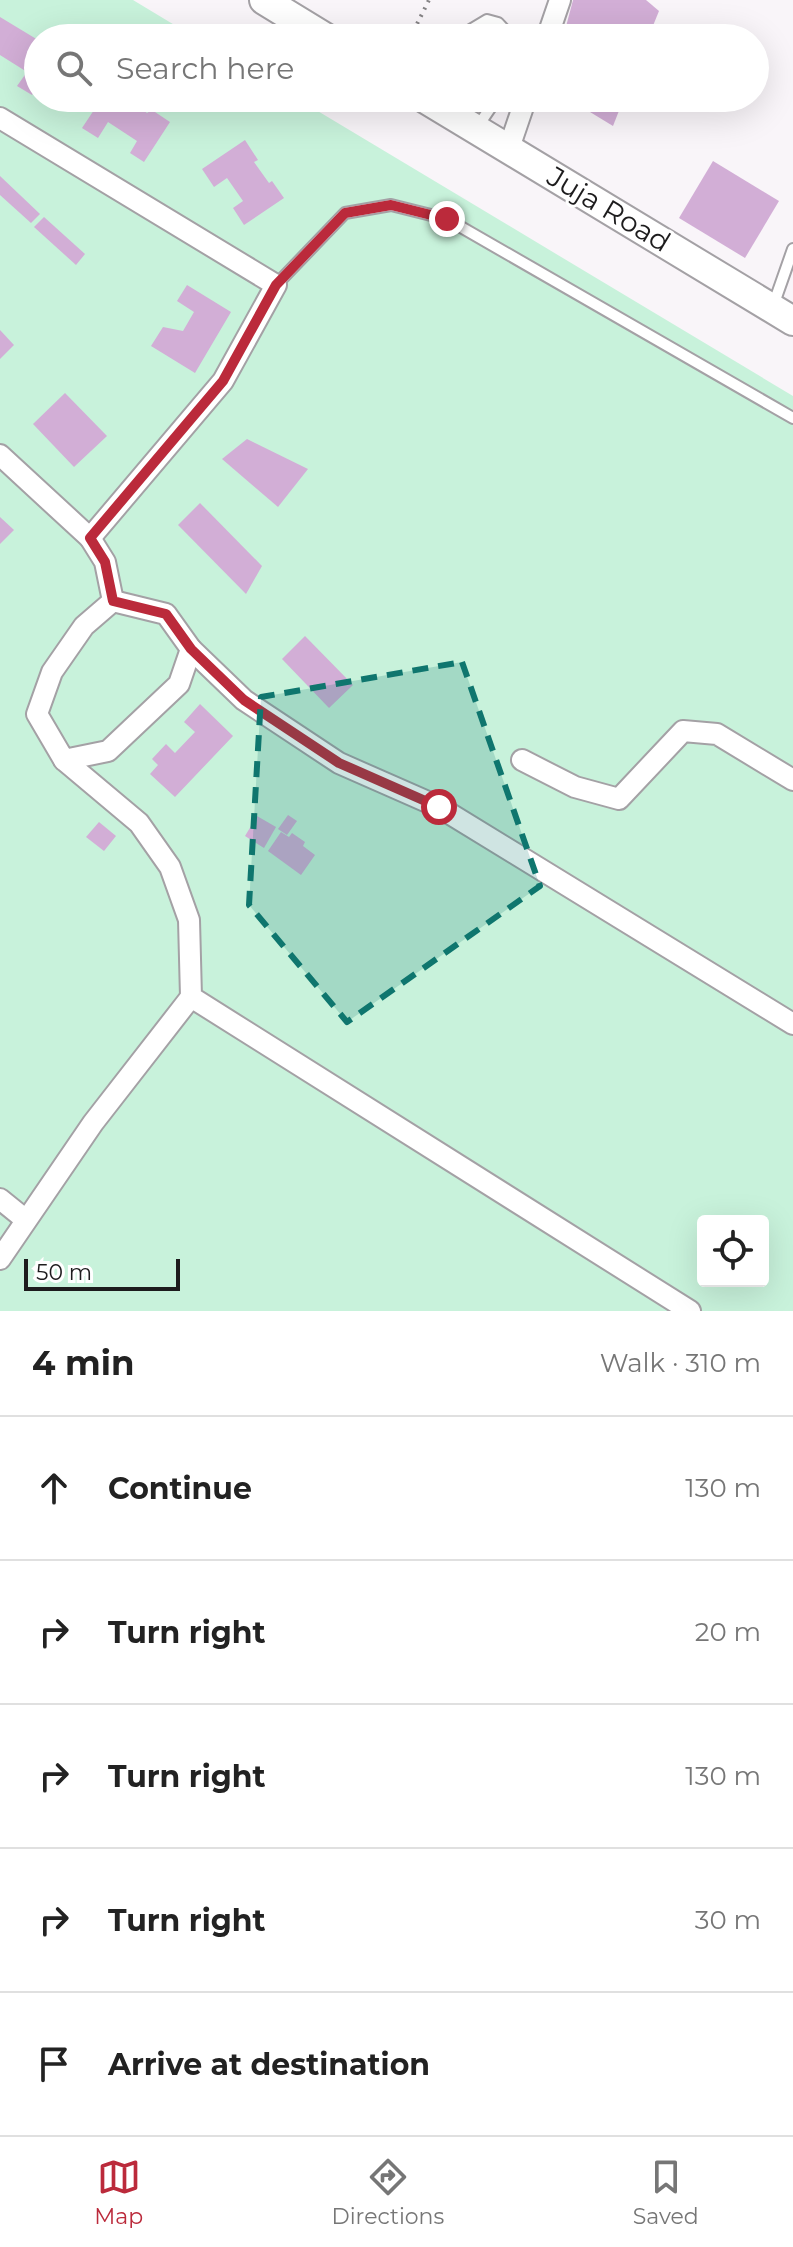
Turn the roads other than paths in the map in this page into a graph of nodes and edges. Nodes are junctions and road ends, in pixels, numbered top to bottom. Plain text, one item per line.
1 (264, 0) edge
2 (560, 0) edge
3 (303, 24) edge
4 (480, 24) edge
5 (499, 24) edge
6 (552, 24) edge
7 (448, 112) edge
8 (485, 112) edge
9 (521, 112) edge
10 (0, 118) edge
11 (476, 128) junction
12 (509, 148) junction
13 (793, 249) edge
14 (276, 285) junction
15 (783, 314) edge
16 (793, 418) edge
17 (0, 455) edge
18 (90, 538) junction
19 (113, 601) junction
20 (191, 649) junction
21 (64, 760) junction
22 (522, 760) dead end
23 (793, 780) edge
24 (191, 997) junction
25 (793, 1024) edge
26 (0, 1199) edge
27 (26, 1220) junction
28 (0, 1259) edge
29 (690, 1311) edge

1 - 3 main road
2 - 6 street
4 - 5 lane
7 - 11 main road, Juja Road
8 - 11 lane
9 - 12 street
10 - 14 street
11 - 12 main road, Juja Road
12 - 15 main road, Juja Road
13 - 15 lane
14 - 16 lane
14 - 18 street
17 - 18 street
18 - 19 street
19 - 20 street
19 - 21 street
20 - 21 street
20 - 25 street
21 - 24 street
22 - 23 street
24 - 27 street
24 - 29 street
26 - 27 street
27 - 28 street

